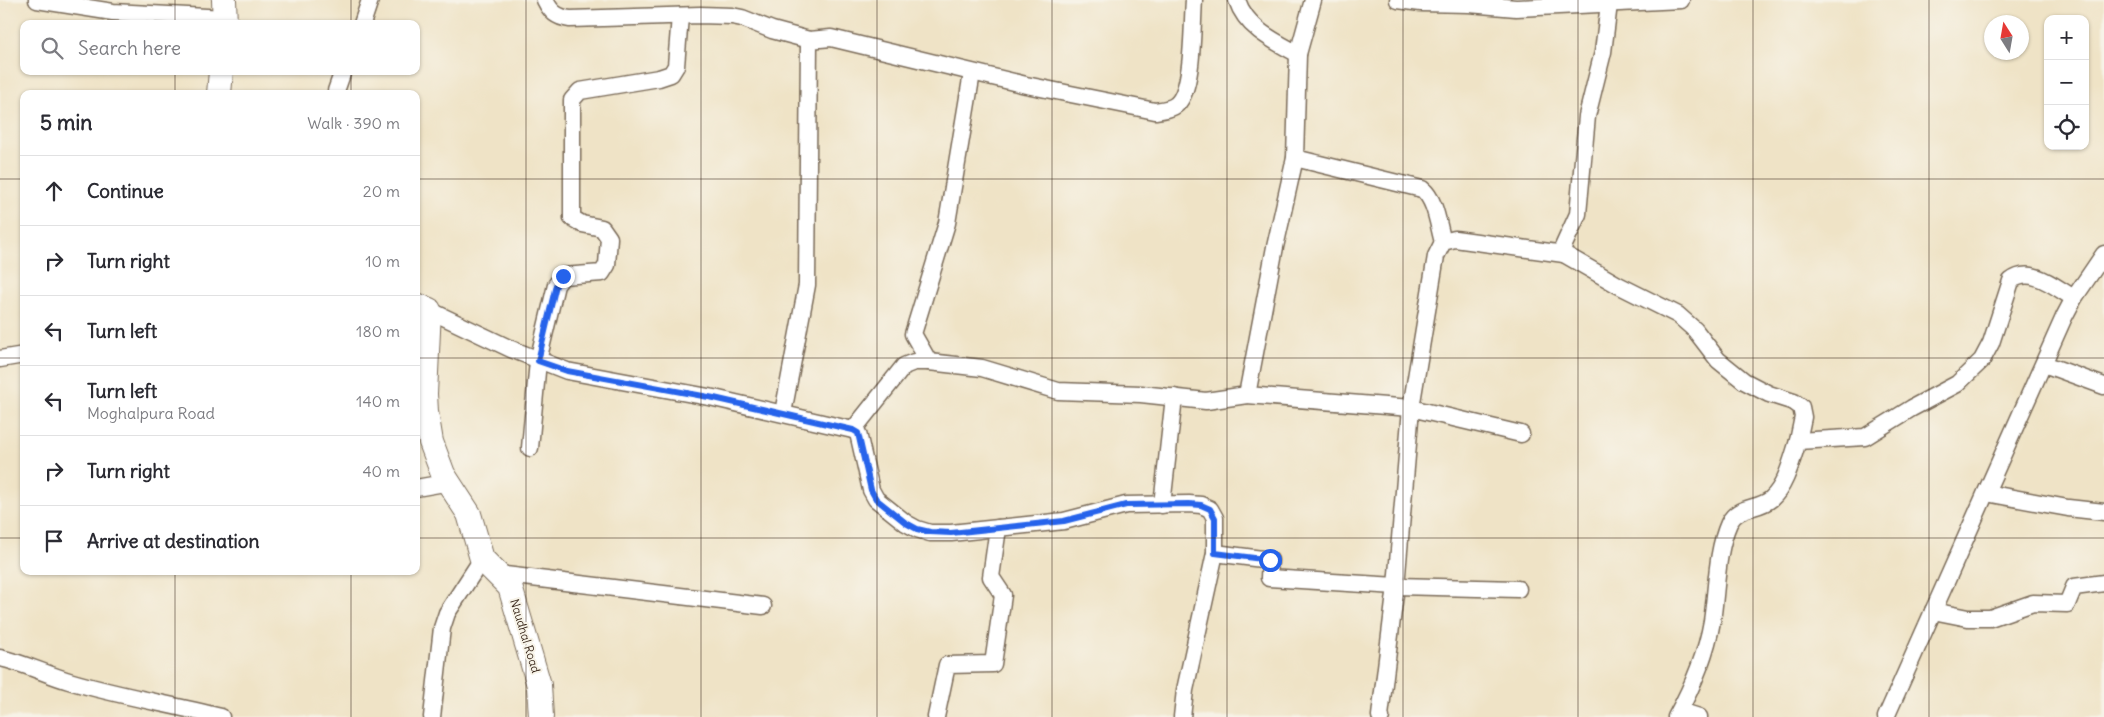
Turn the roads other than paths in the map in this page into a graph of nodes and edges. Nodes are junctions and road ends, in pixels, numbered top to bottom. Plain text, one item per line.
1 (37, 0) edge
2 (370, 0) edge
3 (545, 0) edge
4 (1194, 0) edge
5 (1238, 0) edge
6 (1313, 0) edge
7 (1398, 0) edge
8 (1680, 0) edge
9 (1469, 2) edge
10 (1609, 4) junction
11 (225, 14) edge
12 (680, 16) junction
13 (363, 20) edge
14 (809, 40) junction
15 (1298, 54) junction
16 (972, 73) junction
17 (221, 75) edge
18 (342, 75) edge
19 (219, 90) edge
20 (336, 90) edge
21 (1295, 158) junction
22 (1443, 242) junction
23 (1564, 254) junction
24 (2104, 254) edge
25 (2074, 298) junction
26 (423, 307) edge
27 (20, 356) edge
28 (0, 359) edge
29 (538, 361) junction
30 (928, 362) junction
31 (2044, 364) junction
32 (2104, 386) edge
33 (1246, 395) junction
34 (1174, 397) junction
35 (1411, 408) junction
36 (783, 413) junction
37 (846, 427) junction
38 (1520, 434) dead end
39 (1798, 440) junction
40 (530, 448) dead end
41 (450, 482) junction
42 (420, 487) edge
43 (1986, 493) junction
44 (1162, 506) junction
45 (2104, 512) edge
46 (998, 528) junction
47 (1215, 553) junction
48 (490, 567) junction
49 (2104, 583) edge
50 (1396, 586) junction
51 (1518, 589) dead end
52 (763, 606) dead end
53 (1933, 611) junction
54 (0, 658) edge
55 (1678, 714) edge
56 (221, 717) edge
57 (432, 717) edge
58 (541, 717) edge
59 (936, 717) edge
60 (1182, 717) edge
61 (1381, 717) edge
62 (1700, 717) edge
63 (1886, 717) edge

1 - 11 street
2 - 13 street
3 - 12 street
4 - 16 street
5 - 15 street
6 - 15 street
7 - 9 street
8 - 10 street
9 - 10 street
10 - 23 street
12 - 14 street
12 - 29 street
14 - 16 street
14 - 36 street
15 - 21 street
16 - 30 street
17 - 19 street
18 - 20 street
21 - 22 street
21 - 33 street
22 - 23 street
22 - 35 street
23 - 39 street
24 - 25 street
25 - 31 street
25 - 39 street
26 - 29 street
26 - 41 street, Naudhal Road
27 - 28 street
29 - 36 street
29 - 40 street
30 - 34 street
30 - 37 street
31 - 32 street
31 - 43 street
33 - 34 street
33 - 35 street
34 - 44 street
35 - 38 street
35 - 50 street
36 - 37 street
37 - 46 street
39 - 55 street
41 - 42 street
41 - 48 street, Naudhal Road
43 - 45 street
43 - 53 street
44 - 46 street
44 - 47 street
46 - 59 street
47 - 50 street
47 - 60 street
48 - 52 street
48 - 57 street
48 - 58 street, Naudhal Road
49 - 53 street
50 - 51 street
50 - 61 street
53 - 63 street
54 - 56 street
55 - 62 street

